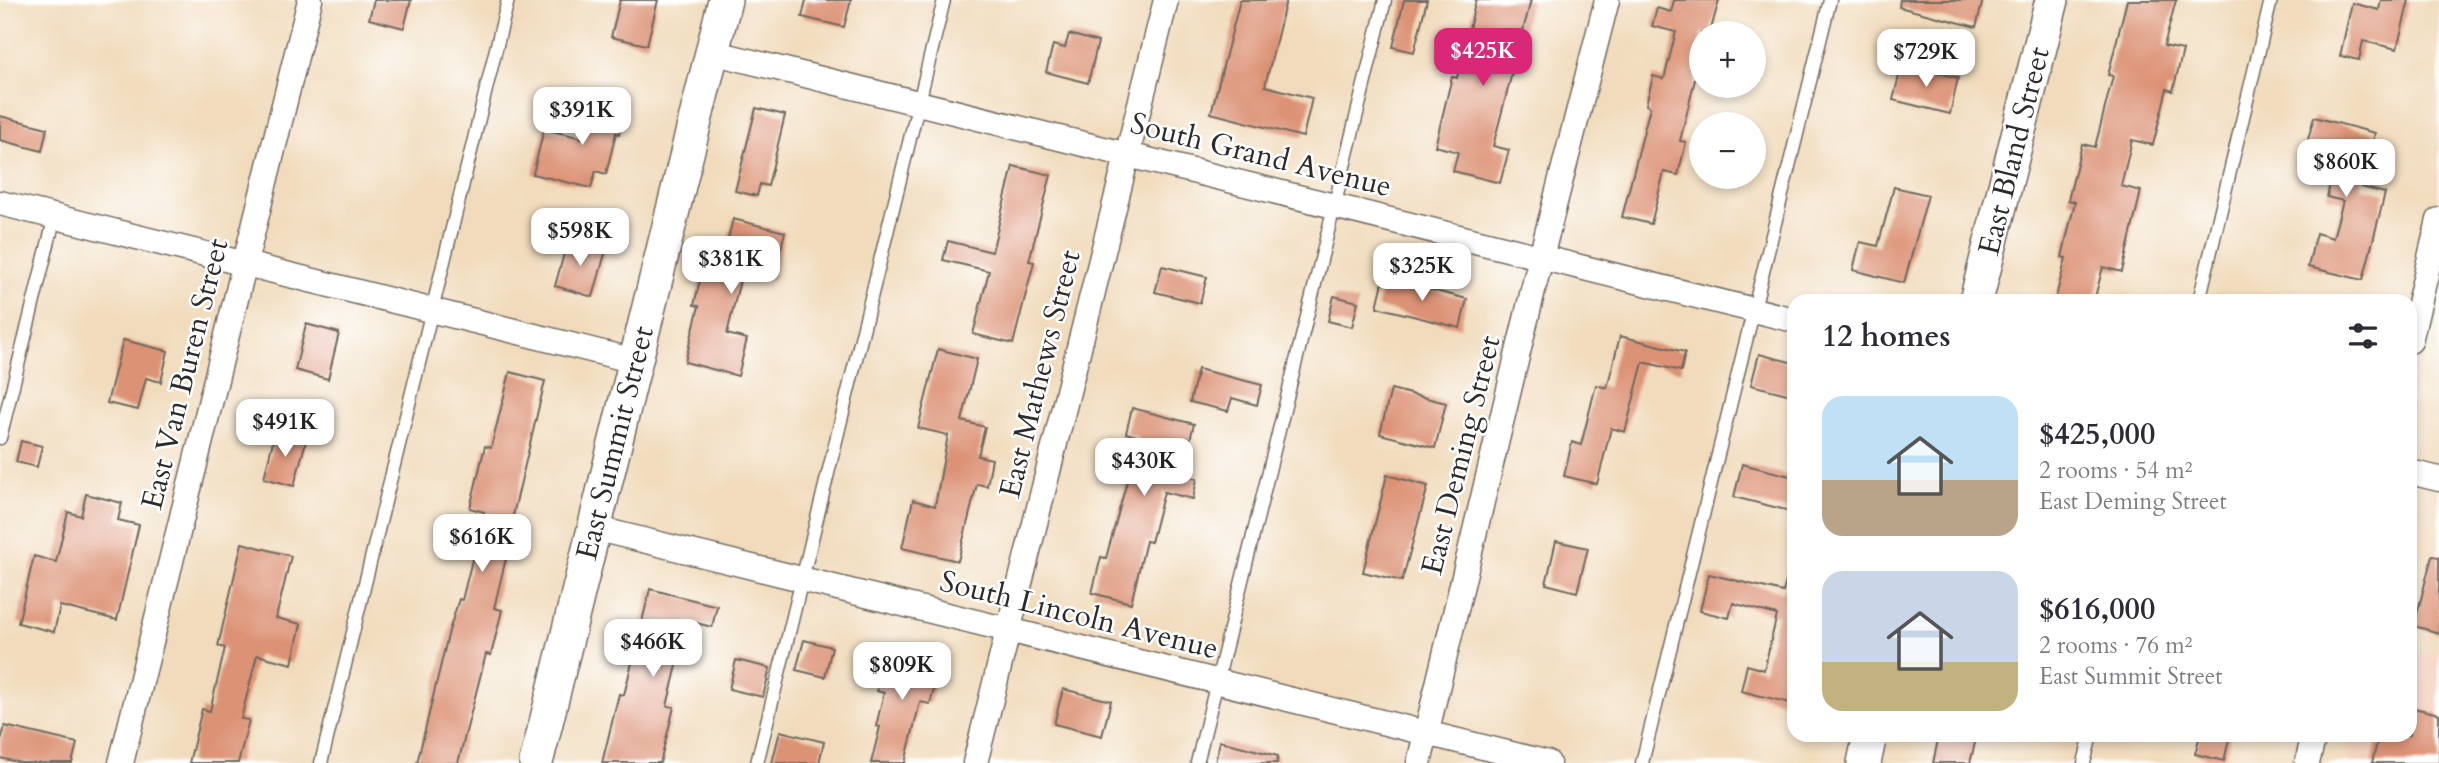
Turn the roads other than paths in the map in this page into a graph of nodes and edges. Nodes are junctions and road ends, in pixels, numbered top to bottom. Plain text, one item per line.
1 (310, 0) edge
2 (508, 0) edge
3 (725, 0) edge
4 (944, 0) edge
5 (1166, 0) edge
6 (1385, 0) edge
7 (1607, 0) edge
8 (1830, 0) edge
9 (2052, 0) edge
10 (2271, 0) edge
11 (712, 52) junction
12 (918, 103) junction
13 (1128, 155) junction
14 (0, 203) edge
15 (1334, 206) junction
16 (55, 216) junction
17 (2439, 220) edge
18 (1541, 257) junction
19 (245, 262) junction
20 (1978, 294) edge
21 (2201, 294) edge
22 (1755, 310) junction
23 (432, 311) junction
24 (2417, 312) edge
25 (1787, 318) edge
26 (635, 361) junction
27 (0, 438) edge
28 (2417, 474) edge
29 (2439, 479) edge
30 (594, 528) junction
31 (803, 579) junction
32 (1008, 629) junction
33 (1217, 681) junction
34 (1426, 734) junction
35 (1868, 742) edge
36 (2089, 742) edge
37 (2312, 742) edge
38 (121, 763) edge
39 (321, 763) edge
40 (536, 763) edge
41 (757, 763) edge
42 (975, 763) edge
43 (1197, 763) edge
44 (1419, 763) edge
45 (1548, 763) edge
46 (1642, 763) edge
47 (1864, 763) edge
48 (2084, 763) edge
49 (2307, 763) edge

1 - 19 street, East Van Buren Street
2 - 23 lane
3 - 11 street, East Summit Street
4 - 12 lane
5 - 13 street, East Mathews Street
6 - 15 lane
7 - 18 street, East Deming Street
8 - 22 lane
9 - 20 street, East Bland Street
10 - 21 lane
11 - 12 street, South Grand Avenue
11 - 26 street, East Summit Street
12 - 13 street, South Grand Avenue
12 - 31 lane
13 - 15 street, South Grand Avenue
13 - 32 street, East Mathews Street
14 - 16 street
15 - 18 street, South Grand Avenue
15 - 33 lane
16 - 19 street
16 - 27 lane
17 - 24 street
18 - 22 street, South Grand Avenue
18 - 34 street, East Deming Street
19 - 23 street
19 - 38 street, East Van Buren Street
22 - 25 street, South Grand Avenue
22 - 46 lane
23 - 26 street
23 - 39 lane
26 - 30 street, East Summit Street
28 - 29 street
30 - 31 street, South Lincoln Avenue
30 - 40 street, East Summit Street
31 - 32 street, South Lincoln Avenue
31 - 41 lane
32 - 33 street, South Lincoln Avenue
32 - 42 street, East Mathews Street
33 - 34 street, South Lincoln Avenue
33 - 43 lane
34 - 44 street, East Deming Street
34 - 45 street, South Lincoln Avenue
35 - 47 street
36 - 48 lane
37 - 49 street

